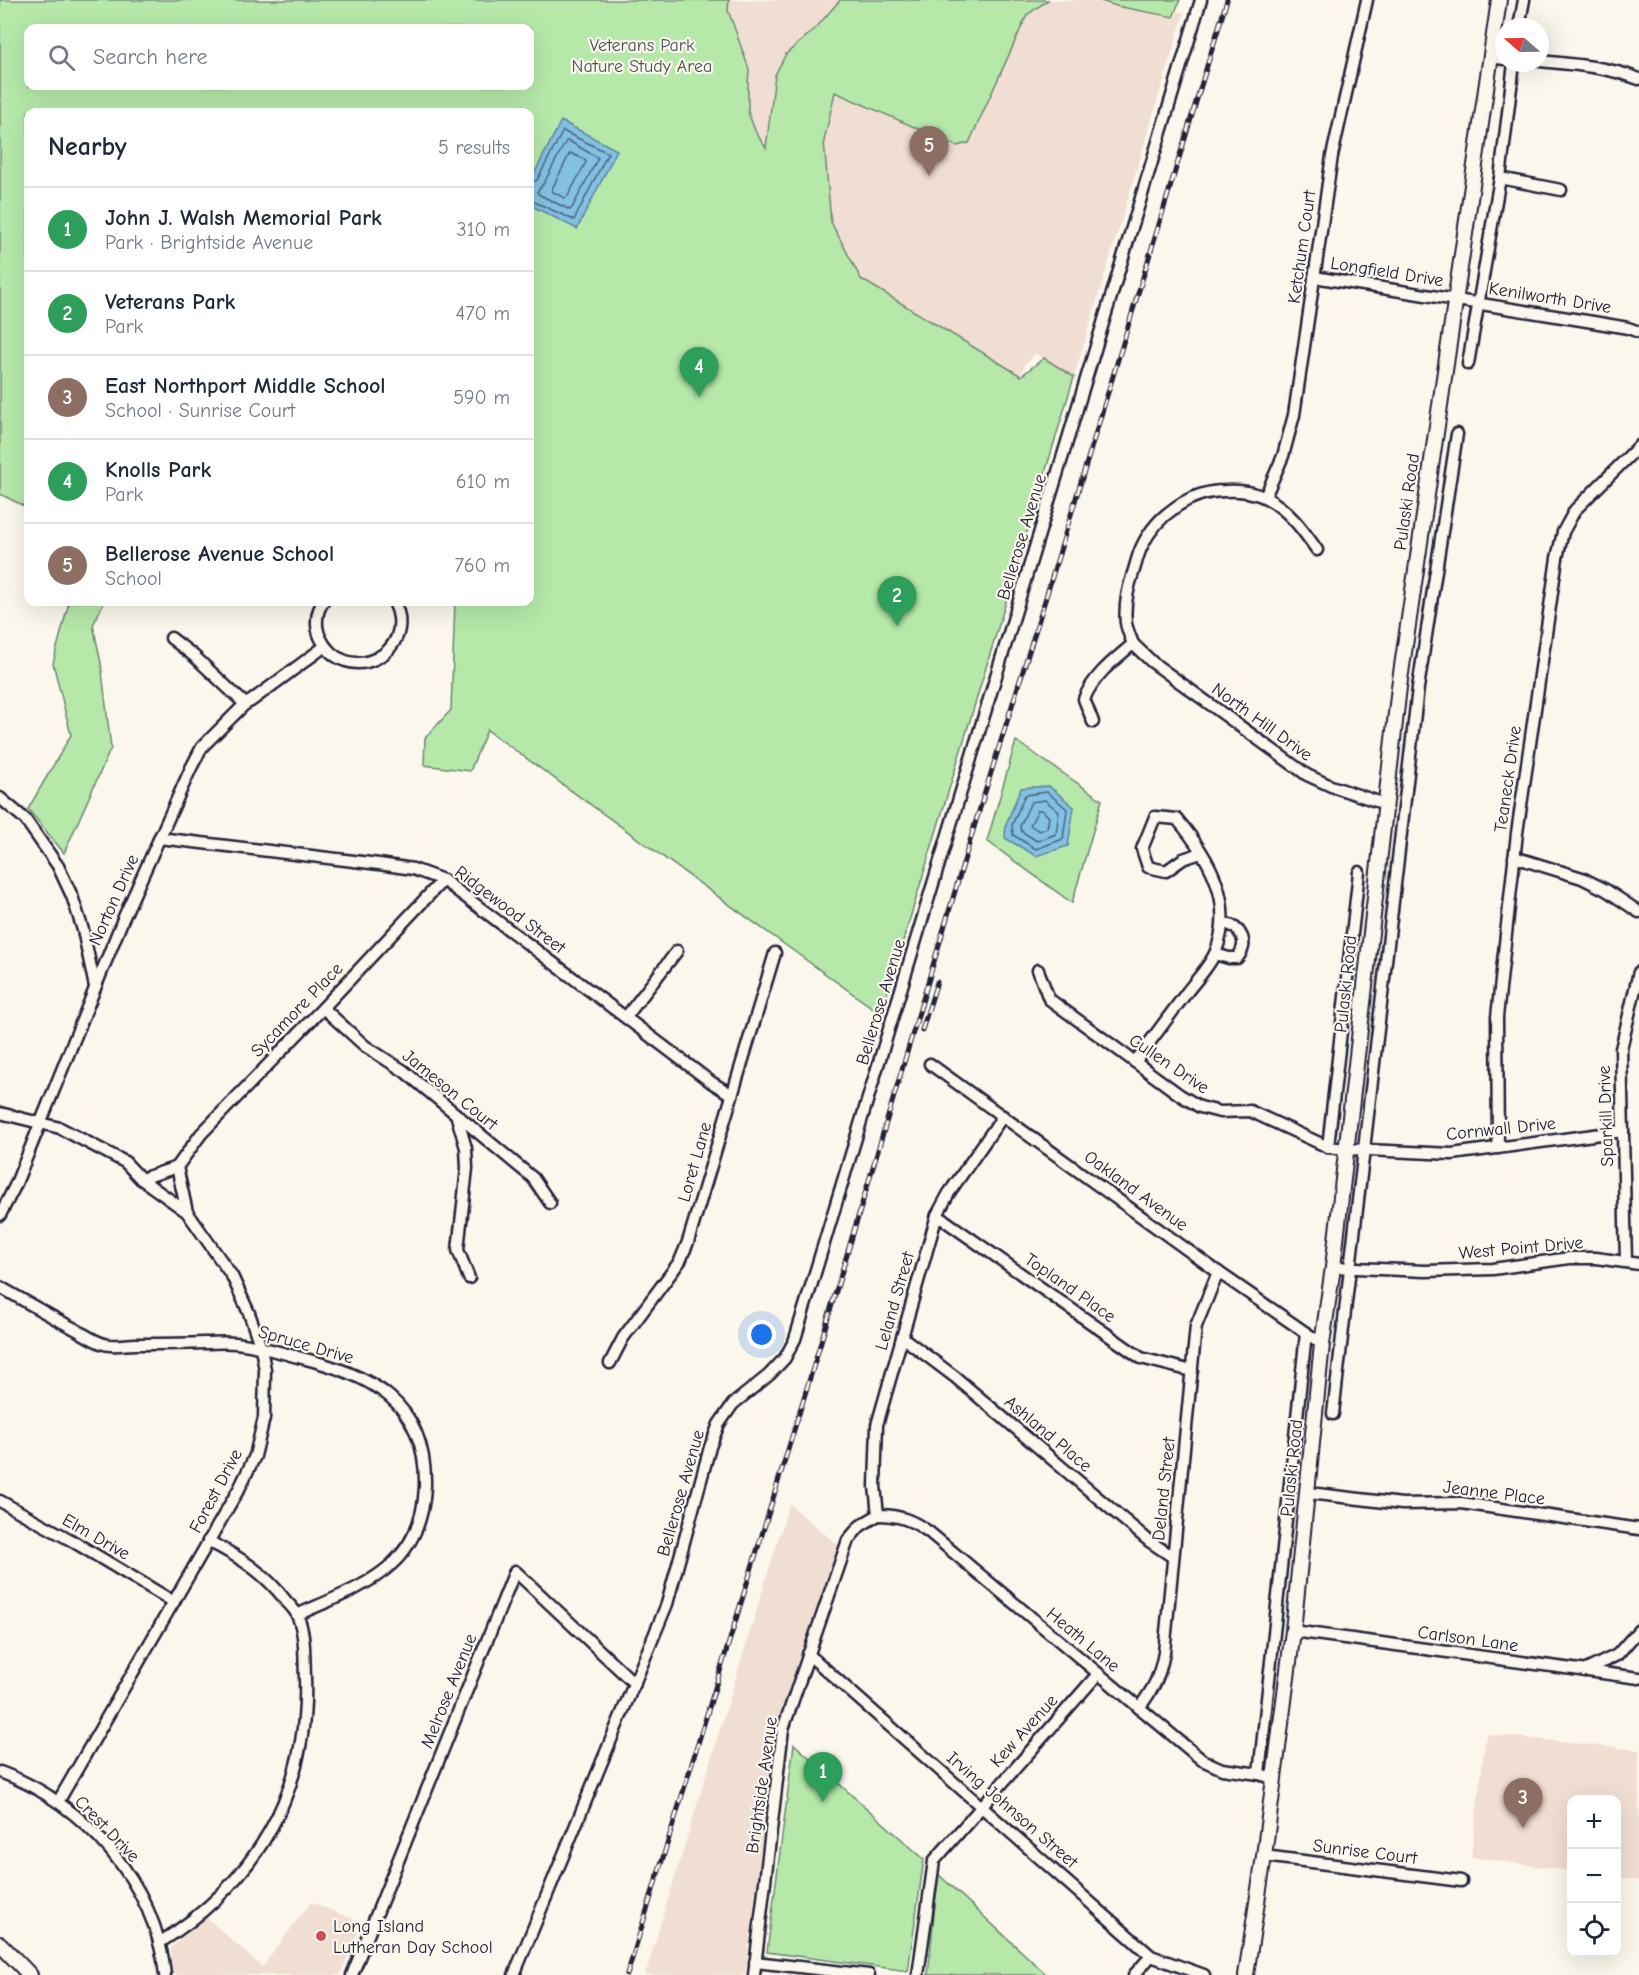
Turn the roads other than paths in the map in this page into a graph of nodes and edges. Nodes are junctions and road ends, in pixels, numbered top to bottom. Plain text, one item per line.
1 (1201, 0) edge
2 (1367, 0) edge
3 (1499, 0) edge
4 (1524, 0) edge
5 (1498, 18) edge
6 (1521, 18) edge
7 (1549, 63) edge
8 (1495, 69) edge
9 (1513, 72) edge
10 (1639, 79) edge
11 (1500, 178) junction
12 (1561, 190) dead end
13 (1314, 278) junction
14 (1455, 299) junction
15 (1478, 303) junction
16 (1639, 332) edge
17 (1468, 364) dead end
18 (1457, 434) dead end
19 (1639, 446) edge
20 (1428, 488) junction
21 (1448, 491) junction
22 (1265, 497) junction
23 (1317, 550) dead end
24 (321, 606) edge
25 (396, 606) edge
26 (171, 638) dead end
27 (1133, 644) junction
28 (324, 647) junction
29 (1399, 687) junction
30 (1418, 687) junction
31 (245, 704) junction
32 (1093, 723) dead end
33 (0, 798) edge
34 (1385, 804) junction
35 (159, 838) junction
36 (1201, 853) junction
37 (1514, 857) junction
38 (1359, 872) dead end
39 (442, 880) junction
40 (1639, 912) edge
41 (1224, 923) junction
42 (677, 951) dead end
43 (775, 953) dead end
44 (1215, 954) junction
45 (1038, 970) dead end
46 (1639, 972) edge
47 (95, 987) junction
48 (322, 1008) junction
49 (626, 1017) junction
50 (1135, 1062) junction
51 (930, 1065) dead end
52 (732, 1095) junction
53 (0, 1113) edge
54 (1003, 1116) junction
55 (457, 1117) junction
56 (41, 1123) junction
57 (1623, 1131) junction
58 (1328, 1147) junction
59 (1498, 1148) junction
60 (1346, 1149) junction
61 (1364, 1149) junction
62 (177, 1167) junction
63 (141, 1179) junction
64 (550, 1203) dead end
65 (187, 1212) junction
66 (0, 1215) edge
67 (937, 1215) junction
68 (1626, 1262) junction
69 (1639, 1264) edge
70 (1333, 1267) junction
71 (1350, 1267) junction
72 (1218, 1272) junction
73 (469, 1278) dead end
74 (0, 1287) edge
75 (1306, 1333) junction
76 (902, 1337) junction
77 (1322, 1344) junction
78 (261, 1348) junction
79 (610, 1363) dead end
80 (1192, 1371) junction
81 (1333, 1414) dead end
82 (1309, 1493) junction
83 (0, 1501) edge
84 (878, 1515) junction
85 (1639, 1529) edge
86 (208, 1541) junction
87 (1173, 1557) junction
88 (174, 1602) junction
89 (297, 1615) junction
90 (1639, 1629) edge
91 (1293, 1631) junction
92 (808, 1654) junction
93 (1584, 1671) junction
94 (1098, 1674) junction
95 (1639, 1678) edge
96 (635, 1683) junction
97 (1139, 1708) junction
98 (0, 1772) edge
99 (1259, 1774) junction
100 (1273, 1778) junction
101 (58, 1802) junction
102 (981, 1805) junction
103 (1264, 1856) junction
104 (1461, 1881) dead end
105 (159, 1943) junction
106 (0, 1944) edge
107 (1151, 1956) junction
108 (755, 1962) junction
109 (30, 1975) edge
110 (165, 1975) edge
111 (352, 1975) edge
112 (514, 1975) edge
113 (754, 1975) edge
114 (869, 1975) edge
115 (918, 1975) edge
116 (1134, 1975) edge
117 (1204, 1975) edge
118 (1246, 1975) edge

1 - 96 street, Bellerose Avenue
2 - 13 street, Ketchum Court
3 - 5 main road, Pulaski Road
4 - 6 street
7 - 10 street
8 - 14 main road, Pulaski Road
9 - 11 street
11 - 12 street
11 - 15 street
13 - 14 street, Longfield Drive
13 - 22 street, Ketchum Court
14 - 15 street, Kenilworth Drive
14 - 20 main road, Pulaski Road
15 - 16 street, Kenilworth Drive
15 - 17 street
18 - 21 street
19 - 37 street, Teaneck Drive
20 - 21 street
20 - 29 main road, Pulaski Road
21 - 30 street
22 - 23 street
22 - 27 street
24 - 28 street
25 - 28 street
26 - 31 street
27 - 32 street
27 - 34 street, North Hill Drive
28 - 31 street, Norton Drive
29 - 30 street
29 - 34 main road, Pulaski Road
30 - 61 street
31 - 35 street, Norton Drive
33 - 47 street
34 - 60 main road, Pulaski Road
35 - 39 street, Ridgewood Street
35 - 47 street, Norton Drive
36 - 36 street
36 - 41 street
37 - 40 street
37 - 59 street, Teaneck Drive
38 - 58 street
39 - 48 street, Sycamore Place
39 - 49 street, Ridgewood Street
41 - 44 street
41 - 44 street
42 - 49 street
43 - 52 street, Loret Lane
44 - 50 street
45 - 50 street, Cullen Drive
46 - 57 street, Sparkill Drive
47 - 56 street, Norton Drive
48 - 55 street, Jameson Court
48 - 62 street, Sycamore Place
49 - 52 street, Ridgewood Street
50 - 58 street, Cullen Drive
51 - 54 street, Oakland Avenue
52 - 79 street, Loret Lane
53 - 56 street, Forest Drive
54 - 67 street, Leland Street
54 - 72 street, Oakland Avenue
55 - 64 street, Jameson Court
55 - 73 street
56 - 63 street, Forest Drive
56 - 66 street, Norton Drive
57 - 59 street, Cornwall Drive
57 - 68 street, Sparkill Drive
58 - 60 street, Cullen Drive
59 - 61 street, Cornwall Drive
60 - 61 street, Cornwall Drive
60 - 70 main road, Pulaski Road
61 - 71 street
62 - 63 street
62 - 65 street
63 - 65 street, Forest Drive
65 - 78 street, Forest Drive
67 - 76 street, Leland Street
67 - 80 street, Topland Place
68 - 69 street, West Point Drive
68 - 71 street, West Point Drive
70 - 71 street, West Point Drive
70 - 77 main road, Pulaski Road
71 - 81 street
72 - 75 street, Oakland Avenue
72 - 80 street, Deland Street
74 - 78 street, Spruce Drive
75 - 77 street, Oakland Avenue
75 - 99 street
76 - 84 street, Leland Street
76 - 87 street, Ashland Place
77 - 82 main road, Pulaski Road
78 - 86 street, Forest Drive
78 - 89 street, Spruce Drive
80 - 87 street, Deland Street
82 - 85 street, Jeanne Place
82 - 91 main road, Pulaski Road
83 - 88 street, Elm Drive
84 - 92 street, Brightside Avenue
84 - 94 street, Heath Lane
86 - 88 street, Forest Drive
86 - 89 street
87 - 97 street, Deland Street
88 - 101 street, Forest Drive
89 - 105 street
90 - 93 street
91 - 93 street, Carlson Lane
91 - 100 main road, Pulaski Road
92 - 102 street, Irving Johnson Street
92 - 108 street, Brightside Avenue
93 - 95 street, Carlson Lane
94 - 97 street, Heath Lane
94 - 102 street, Kew Avenue
96 - 111 street, Melrose Avenue
96 - 112 street, Bellerose Avenue
97 - 99 street, Heath Lane
98 - 101 street, Crest Drive
99 - 100 street, Heath Lane
100 - 103 main road, Pulaski Road
101 - 105 street, Crest Drive
102 - 107 street, Irving Johnson Street
102 - 115 street, Kew Avenue
103 - 104 street, Sunrise Court
103 - 118 main road, Pulaski Road
105 - 110 street, Crest Drive
106 - 109 main road
107 - 116 street
107 - 117 street, Irving Johnson Street
108 - 113 street, Brightside Avenue
108 - 114 street

